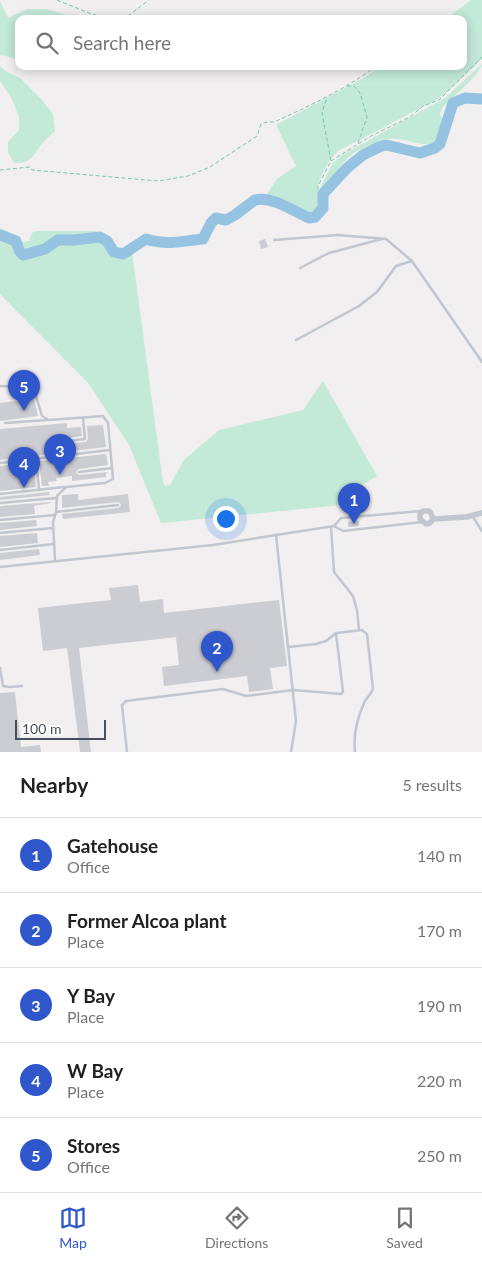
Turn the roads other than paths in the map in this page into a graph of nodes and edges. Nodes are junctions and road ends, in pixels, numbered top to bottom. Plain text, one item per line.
1 (386, 238) junction
2 (274, 240) dead end
3 (412, 261) junction
4 (300, 268) dead end
5 (296, 340) dead end
6 (482, 362) edge
7 (0, 386) edge
8 (83, 418) junction
9 (49, 420) junction
10 (5, 423) dead end
11 (68, 441) dead end
12 (110, 450) junction
13 (36, 459) junction
14 (0, 463) edge
15 (112, 468) junction
16 (80, 472) dead end
17 (66, 487) junction
18 (39, 490) junction
19 (0, 494) edge
20 (56, 498) junction
21 (0, 503) edge
22 (118, 505) dead end
23 (423, 511) junction
24 (482, 513) edge
25 (55, 514) junction
26 (472, 516) junction
27 (433, 518) junction
28 (0, 520) edge
29 (422, 522) junction
30 (332, 527) junction
31 (53, 528) junction
32 (482, 531) edge
33 (0, 533) edge
34 (276, 535) junction
35 (54, 544) junction
36 (0, 550) edge
37 (55, 561) junction
38 (0, 568) edge
39 (359, 630) junction
40 (336, 634) junction
41 (289, 647) junction
42 (0, 668) edge
43 (22, 686) dead end
44 (293, 690) junction
45 (127, 752) edge
46 (291, 752) edge
47 (355, 752) edge

1 - 2 lane
1 - 3 lane
1 - 4 lane
3 - 5 lane
3 - 6 lane
7 - 9 lane
8 - 9 lane
8 - 11 lane
8 - 12 lane
9 - 10 lane
12 - 13 lane
12 - 15 lane
13 - 14 lane
13 - 18 lane
15 - 16 lane
15 - 17 lane
17 - 18 lane
17 - 20 lane
18 - 19 lane
20 - 21 lane
20 - 25 lane
22 - 25 lane
23 - 27 street
23 - 29 street
23 - 30 lane
24 - 26 street
25 - 28 lane
25 - 31 lane
26 - 27 street
26 - 32 lane
27 - 29 street
29 - 30 lane
30 - 34 lane
30 - 39 lane
31 - 33 lane
31 - 35 lane
34 - 37 lane
34 - 41 lane
35 - 36 lane
35 - 37 lane
37 - 38 lane
39 - 40 lane
39 - 47 lane
40 - 41 lane
40 - 44 lane
41 - 44 lane
42 - 43 lane
44 - 45 lane
44 - 46 lane

